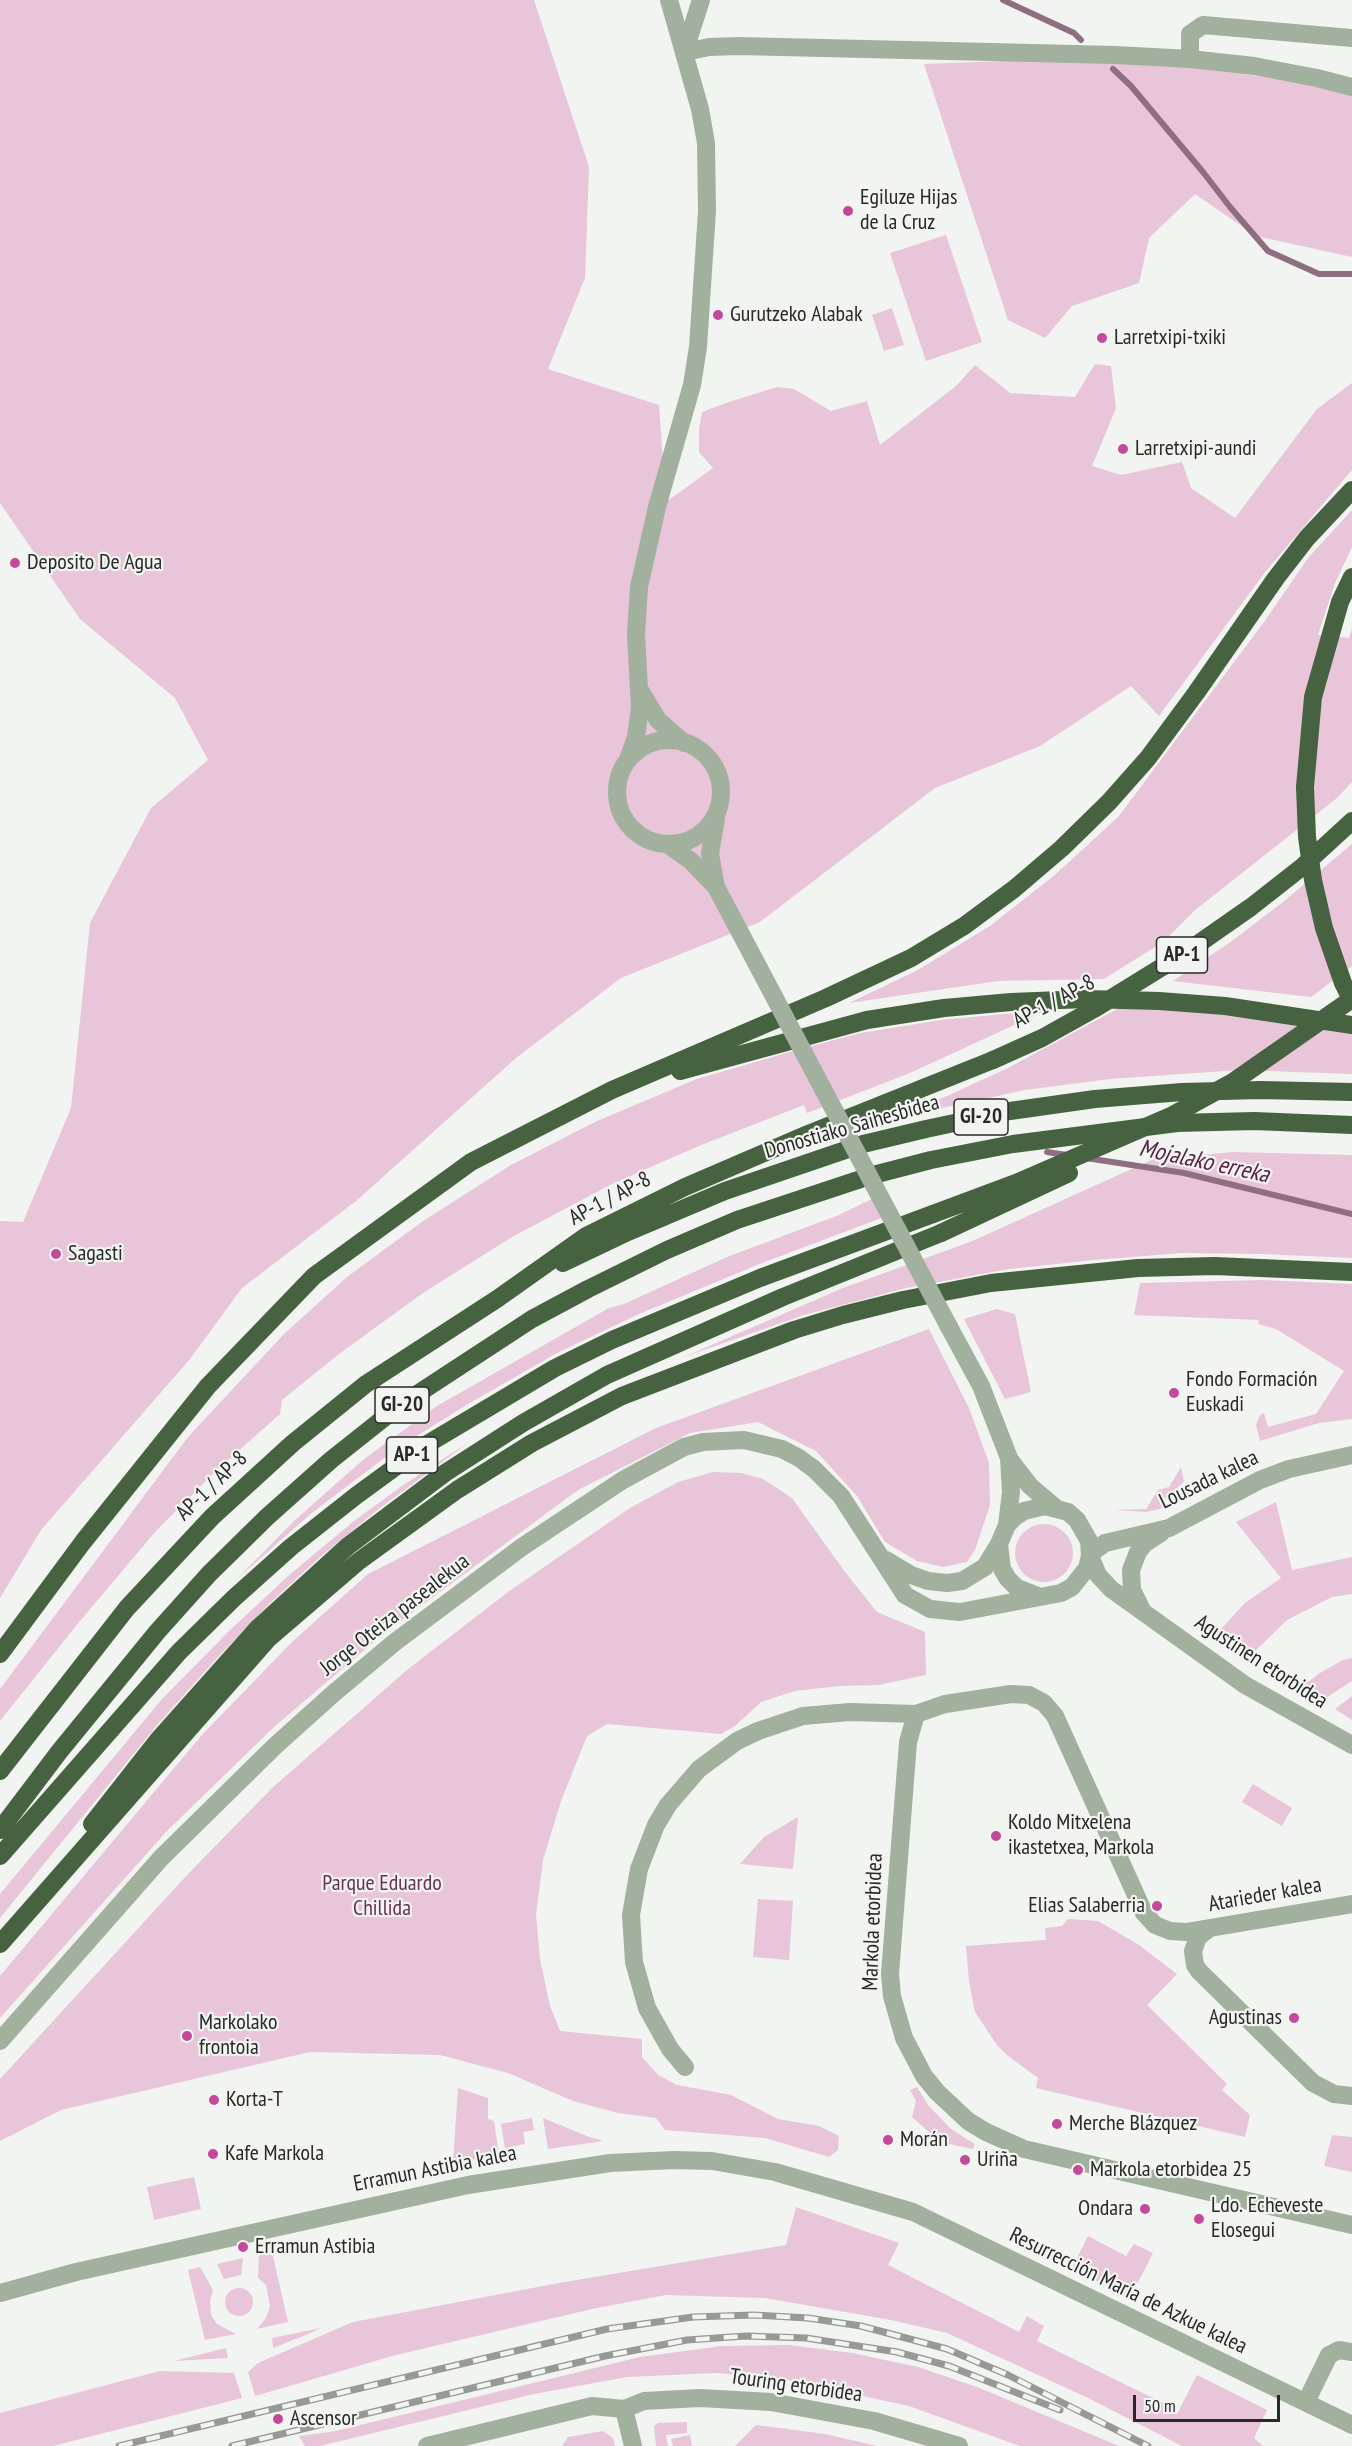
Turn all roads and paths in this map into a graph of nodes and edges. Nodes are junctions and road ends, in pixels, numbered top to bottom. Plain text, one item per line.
1 (669, 0) edge
2 (681, 0) edge
3 (701, 0) edge
4 (676, 23) junction
5 (1352, 38) edge
6 (685, 52) junction
7 (1190, 59) junction
8 (1352, 87) edge
9 (1352, 490) edge
10 (1352, 577) edge
11 (640, 690) junction
12 (684, 743) junction
13 (628, 760) junction
14 (718, 812) junction
15 (1352, 821) edge
16 (667, 844) junction
17 (716, 887) junction
18 (1352, 1000) edge
19 (1352, 1025) edge
20 (612, 1090) junction
21 (1352, 1092) edge
22 (1173, 1115) junction
23 (1352, 1125) edge
24 (1352, 1272) edge
25 (497, 1299) junction
26 (1352, 1455) edge
27 (1009, 1458) junction
28 (1056, 1508) junction
29 (1007, 1525) junction
30 (1169, 1528) junction
31 (999, 1544) junction
32 (1090, 1555) junction
33 (880, 1556) junction
34 (1040, 1597) junction
35 (1148, 1616) junction
36 (0, 1654) edge
37 (916, 1714) junction
38 (1352, 1744) edge
39 (0, 1771) edge
40 (0, 1830) edge
41 (0, 1856) edge
42 (1352, 1904) edge
43 (1210, 1928) junction
44 (0, 1943) edge
45 (0, 2041) edge
46 (685, 2067) dead end
47 (1352, 2096) edge
48 (883, 2204) joint
49 (1352, 2225) edge
50 (0, 2293) edge
51 (1352, 2352) edge
52 (1306, 2402) junction
53 (624, 2409) junction
54 (1352, 2425) edge
55 (428, 2446) edge
56 (633, 2446) edge
57 (958, 2446) edge

1 - 4 street
2 - 4 street
3 - 6 street
4 - 6 street
5 - 7 street
6 - 7 street
6 - 11 street
7 - 8 street
9 - 20 highway
10 - 18 highway, bridge
11 - 12 street
11 - 13 street
12 - 13 street
12 - 14 street
13 - 16 street
14 - 16 street
14 - 17 street
15 - 25 highway, AP-1 / AP-8 / AP-1, bridge
16 - 17 street
17 - 27 street, bridge
18 - 22 highway, AP-1, bridge
19 - 20 highway
20 - 36 highway
21 - 25 highway, Donostiako Saihesbidea / GI-20
22 - 41 highway, AP-1, bridge
22 - 44 highway, bridge
23 - 40 highway, GI-20
24 - 44 highway
25 - 39 highway, AP-1 / AP-8 / AP-1
26 - 30 street, Lousada kalea
27 - 28 street
27 - 29 street
28 - 29 street
28 - 32 street
29 - 31 street
30 - 32 street, Lousada kalea
30 - 35 street, Agustinen etorbidea
31 - 33 street
31 - 34 street
32 - 34 street
32 - 35 street, Agustinen etorbidea
33 - 34 street, Jorge Oteiza pasealekua
33 - 45 street, Jorge Oteiza pasealekua
35 - 38 street, Agustinen etorbidea
37 - 43 street, Atarieder kalea
37 - 46 street
37 - 49 street, Markola etorbidea
42 - 43 street, Atarieder kalea
43 - 47 street
48 - 50 street, Erramun Astibia kalea
48 - 52 street, Resurrección María de Azkue kalea
51 - 52 street
52 - 54 street, Resurrección María de Azkue kalea
53 - 55 street
53 - 56 street
53 - 57 street, Touring etorbidea

